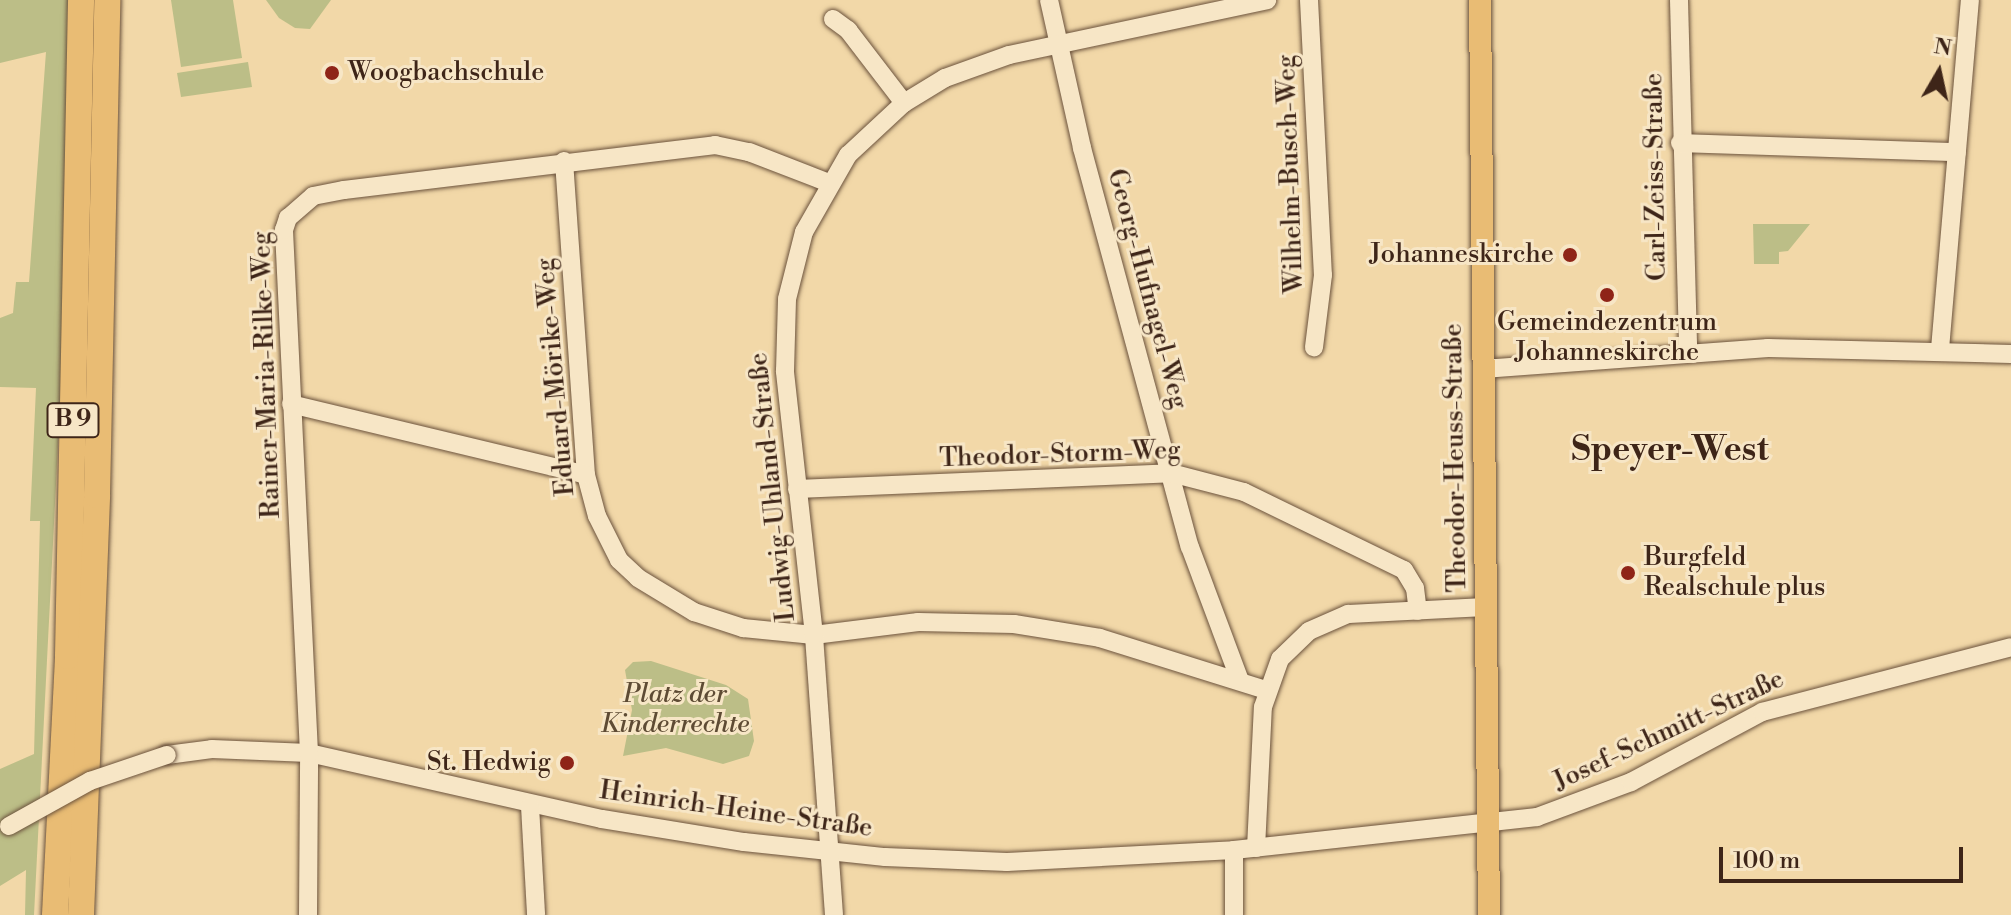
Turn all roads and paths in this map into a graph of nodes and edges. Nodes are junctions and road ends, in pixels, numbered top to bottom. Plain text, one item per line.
1 (81, 0) edge
2 (107, 0) edge
3 (1049, 0) edge
4 (1267, 0) edge
5 (1309, 0) edge
6 (1480, 0) edge
7 (1679, 0) edge
8 (1970, 0) edge
9 (833, 19) dead end
10 (1060, 47) junction
11 (904, 103) junction
12 (1680, 143) junction
13 (1957, 152) junction
14 (564, 161) junction
15 (829, 183) junction
16 (1314, 347) dead end
17 (1940, 349) junction
18 (1688, 354) junction
19 (2011, 354) edge
20 (1483, 369) junction
21 (291, 404) junction
22 (1171, 473) junction
23 (586, 475) junction
24 (797, 489) junction
25 (1486, 607) junction
26 (1418, 611) junction
27 (814, 635) junction
28 (2011, 647) edge
29 (1239, 678) junction
30 (1266, 690) junction
31 (309, 753) junction
32 (530, 806) junction
33 (1488, 823) junction
34 (4, 829) edge
35 (1256, 848) junction
36 (1234, 850) junction
37 (830, 852) junction
38 (55, 915) edge
39 (81, 915) edge
40 (308, 915) edge
41 (536, 915) edge
42 (834, 915) edge
43 (1234, 915) edge
44 (1489, 915) edge

1 - 38 highway, B 9
2 - 39 highway, B 9
3 - 10 street, Georg-Hufnagel-Weg
4 - 10 street, Ludwig-Uhland-Straße
5 - 16 street, Wilhelm-Busch-Weg
6 - 20 main road, Theodor-Heuss-Straße
7 - 12 street, Carl-Zeiss-Straße
8 - 13 street
9 - 11 street
10 - 11 street, Ludwig-Uhland-Straße
10 - 22 street, Georg-Hufnagel-Weg
11 - 15 street, Ludwig-Uhland-Straße
12 - 13 street
12 - 18 street, Carl-Zeiss-Straße
13 - 17 street
14 - 15 street, Rainer-Maria-Rilke-Weg
14 - 21 street, Rainer-Maria-Rilke-Weg
14 - 23 street, Eduard-Mörike-Weg
15 - 24 street, Ludwig-Uhland-Straße
17 - 18 street
17 - 19 street
18 - 20 street
20 - 25 main road, Theodor-Heuss-Straße
21 - 23 street
21 - 31 street, Rainer-Maria-Rilke-Weg
22 - 24 street, Theodor-Storm-Weg
22 - 26 street, Theodor-Storm-Weg
22 - 29 street, Georg-Hufnagel-Weg
23 - 27 street, Eduard-Mörike-Weg
24 - 27 street, Ludwig-Uhland-Straße
25 - 26 street
25 - 33 main road, Theodor-Heuss-Straße
26 - 30 street
27 - 29 street, Eduard-Mörike-Weg
27 - 37 street, Ludwig-Uhland-Straße
28 - 33 street, Josef-Schmitt-Straße
29 - 30 street, Eduard-Mörike-Weg
30 - 35 street
31 - 32 street, Heinrich-Heine-Straße
31 - 34 street, Heinrich-Heine-Straße, bridge
31 - 40 street, Rainer-Maria-Rilke-Weg
32 - 37 street, Heinrich-Heine-Straße
32 - 41 street
33 - 35 street, Heinrich-Heine-Straße
33 - 44 main road, Theodor-Heuss-Straße
35 - 36 street, Heinrich-Heine-Straße
36 - 37 street, Heinrich-Heine-Straße
36 - 43 street
37 - 42 street, Ludwig-Uhland-Straße

